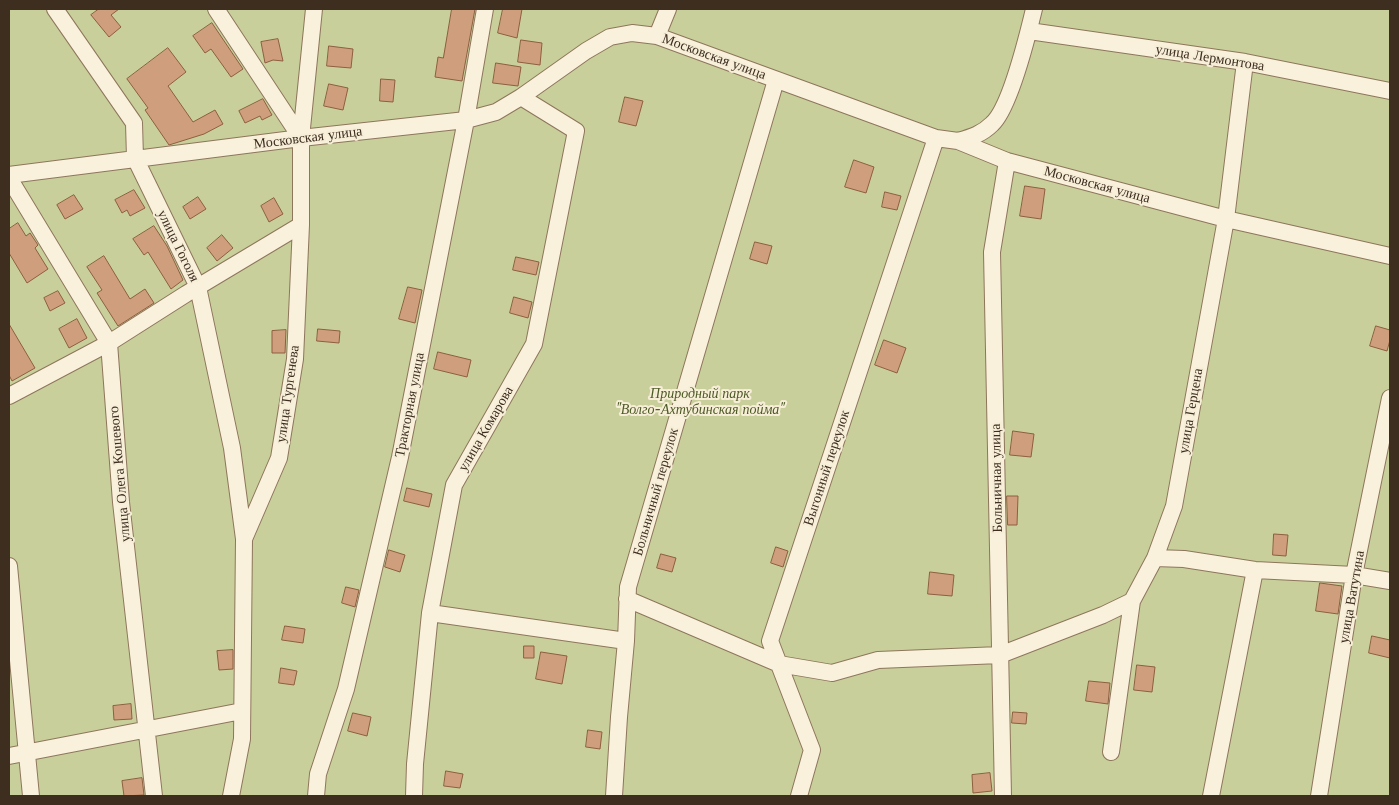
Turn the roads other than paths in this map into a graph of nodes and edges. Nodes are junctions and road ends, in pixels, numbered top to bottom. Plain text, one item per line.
1 (55, 9) edge
2 (216, 9) edge
3 (314, 9) edge
4 (485, 9) edge
5 (668, 9) edge
6 (1034, 9) edge
7 (1029, 31) junction
8 (657, 36) junction
9 (1244, 62) junction
10 (776, 80) junction
11 (1390, 91) edge
12 (522, 97) junction
13 (466, 120) junction
14 (301, 138) junction
15 (936, 138) junction
16 (958, 141) junction
17 (135, 158) junction
18 (1007, 161) junction
19 (9, 176) edge
20 (1226, 219) junction
21 (301, 225) junction
22 (1390, 256) edge
23 (198, 287) junction
24 (109, 343) junction
25 (9, 396) edge
26 (1390, 398) edge
27 (244, 539) junction
28 (1155, 558) junction
29 (9, 566) edge
30 (1255, 570) junction
31 (1354, 575) junction
32 (1390, 581) edge
33 (626, 599) junction
34 (1132, 601) junction
35 (430, 613) junction
36 (626, 642) junction
37 (1000, 655) junction
38 (778, 664) junction
39 (242, 711) junction
40 (146, 730) junction
41 (26, 752) junction
42 (1111, 752) dead end
43 (9, 756) edge
44 (31, 796) edge
45 (154, 796) edge
46 (231, 796) edge
47 (316, 796) edge
48 (414, 796) edge
49 (614, 796) edge
50 (799, 796) edge
51 (1003, 796) edge
52 (1211, 796) edge
53 (1319, 796) edge

1 - 17 street, улица Гоголя
2 - 14 street
3 - 14 street, улица Тургенева
4 - 13 street, Тракторная улица
5 - 8 street
6 - 7 street
7 - 9 street, улица Лермонтова
7 - 16 street
8 - 10 street, Московская улица
8 - 12 street, Московская улица
9 - 11 street, улица Лермонтова
9 - 20 street, улица Герцена
10 - 15 street, Московская улица
10 - 33 street, Больничный переулок
12 - 13 street, Московская улица
12 - 35 street, улица Комарова
13 - 14 street, Московская улица
13 - 47 street, Тракторная улица
14 - 17 street, Московская улица
14 - 21 street, улица Тургенева
15 - 16 street, Московская улица
15 - 38 street, Выгонный переулок
16 - 18 street, Московская улица
17 - 19 street, Московская улица
17 - 23 street, улица Гоголя
18 - 20 street, Московская улица
18 - 37 street, Больничная улица
19 - 24 street, улица Олега Кошевого
20 - 22 street, Московская улица
20 - 28 street, улица Герцена
21 - 23 street
21 - 27 street, улица Тургенева
23 - 24 street
23 - 27 street, улица Гоголя
24 - 25 street
24 - 40 street, улица Олега Кошевого
26 - 31 street, улица Ватутина
27 - 39 street, улица Тургенева
28 - 30 street
28 - 34 street, улица Герцена
29 - 41 street
30 - 31 street
30 - 52 street
31 - 32 street
31 - 53 street, улица Ватутина
33 - 36 street, Больничный переулок
33 - 38 street
34 - 37 street
34 - 42 street, улица Герцена
35 - 36 street
35 - 48 street, улица Комарова
36 - 49 street, Больничный переулок
37 - 38 street
37 - 51 street, Больничная улица
38 - 50 street, Выгонный переулок
39 - 40 street
39 - 46 street, улица Тургенева
40 - 41 street
40 - 45 street, улица Олега Кошевого
41 - 43 street
41 - 44 street

